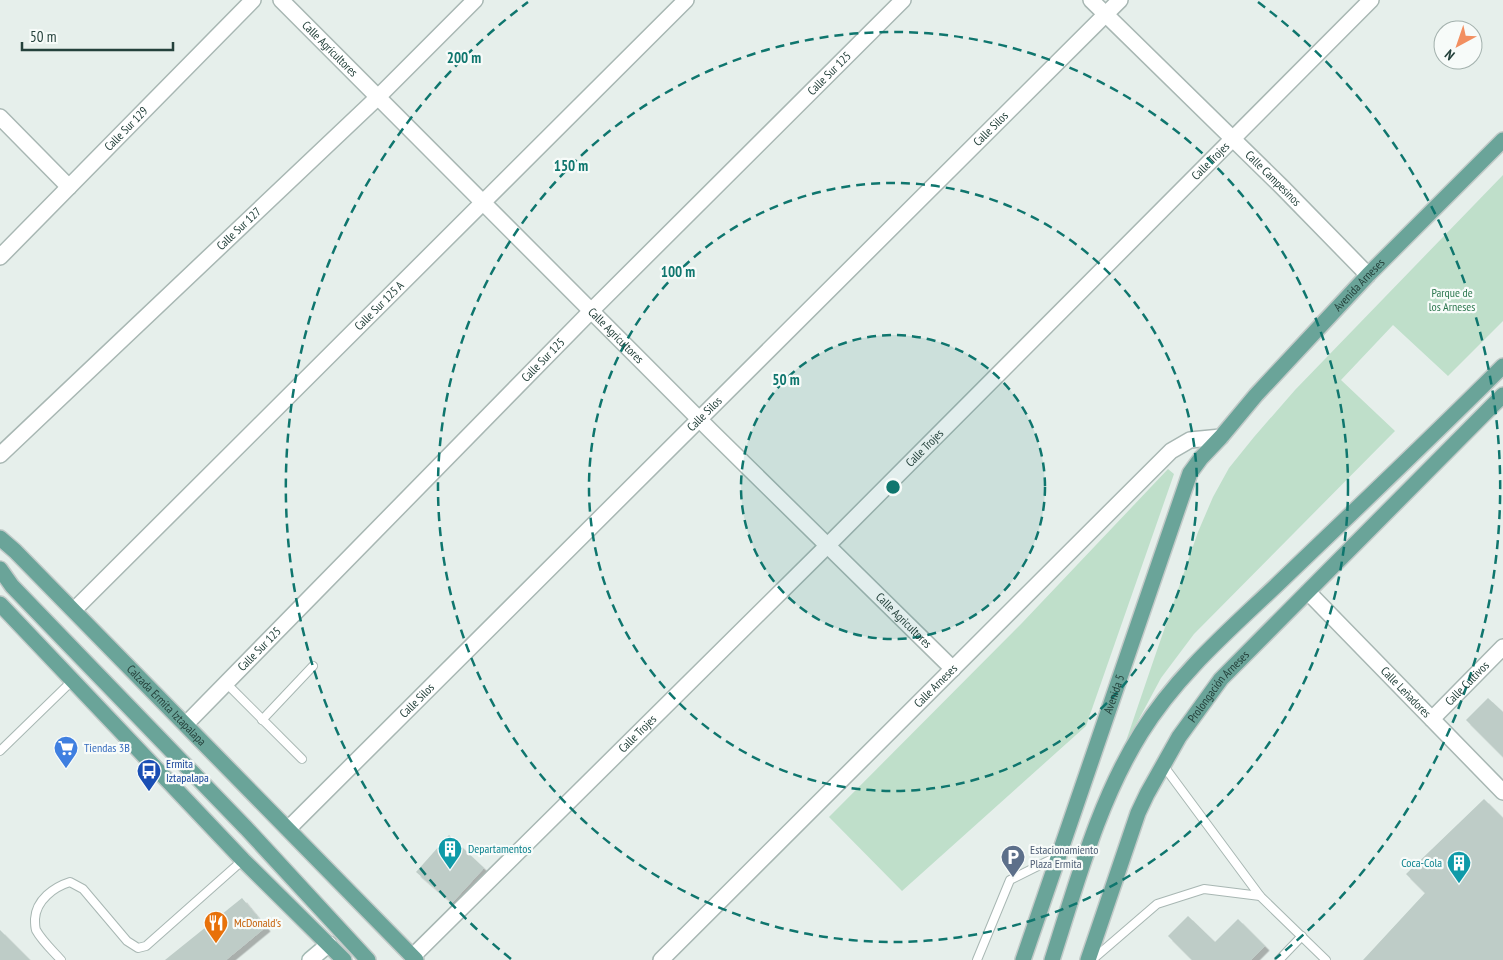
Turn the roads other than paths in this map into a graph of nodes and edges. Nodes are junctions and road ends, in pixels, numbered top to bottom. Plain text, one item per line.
1 (253, 0) edge
2 (280, 0) edge
3 (475, 0) edge
4 (686, 0) edge
5 (903, 0) edge
6 (1091, 0) edge
7 (1120, 0) edge
8 (1371, 0) edge
9 (1106, 14) junction
10 (378, 97) junction
11 (0, 116) edge
12 (1232, 139) junction
13 (1503, 140) edge
14 (69, 187) junction
15 (484, 202) junction
16 (0, 257) edge
17 (1368, 276) junction
18 (592, 310) junction
19 (1503, 366) edge
20 (1503, 395) edge
21 (700, 419) junction
22 (1221, 437) junction
23 (0, 455) edge
24 (0, 538) edge
25 (828, 546) junction
26 (0, 569) edge
27 (1308, 592) junction
28 (0, 604) edge
29 (74, 610) junction
30 (1503, 647) edge
31 (314, 666) dead end
32 (953, 669) junction
33 (72, 680) junction
34 (226, 683) junction
35 (1432, 719) junction
36 (262, 720) junction
37 (186, 724) junction
38 (0, 751) edge
39 (302, 759) dead end
40 (1163, 765) junction
41 (1503, 792) edge
42 (288, 829) junction
43 (1058, 856) junction
44 (243, 860) junction
45 (1260, 896) junction
46 (1302, 936) junction
47 (329, 944) junction
48 (414, 958) edge
49 (62, 960) edge
50 (310, 960) edge
51 (344, 960) edge
52 (368, 960) edge
53 (662, 960) edge
54 (978, 960) edge
55 (1023, 960) edge
56 (1052, 960) edge
57 (1090, 960) edge
58 (1279, 960) edge
59 (1326, 960) edge

1 - 14 street, Calle Sur 129
2 - 10 street, Calle Agricultores
3 - 10 street, Calle Sur 127
4 - 15 street, Calle Sur 125 A
5 - 18 street, Calle Sur 125
6 - 9 street, Calle Campesinos
7 - 9 street, Calle Silos
8 - 12 street, Calle Trojes
9 - 12 street, Calle Campesinos
9 - 21 street, Calle Silos
10 - 15 street, Calle Agricultores
10 - 23 street, Calle Sur 127
11 - 14 street
12 - 17 street, Calle Campesinos
12 - 25 street, Calle Trojes
13 - 17 main road, Avenida Arneses
14 - 16 street, Calle Sur 129
15 - 18 street, Calle Agricultores
15 - 29 street, Calle Sur 125 A
17 - 22 main road, Avenida Arneses
18 - 21 street, Calle Agricultores
18 - 34 street, Calle Sur 125
19 - 56 main road
20 - 27 main road
21 - 25 street, Calle Agricultores
21 - 42 street, Calle Silos
22 - 32 street, Calle Arneses
22 - 43 main road, Avenida 5
24 - 29 main road, Calzada Ermita Iztapalapa
25 - 32 street, Calle Agricultores
25 - 48 street, Calle Trojes
26 - 52 main road
27 - 35 street, Calle Leñadores
27 - 40 main road, Prolongación Arneses
28 - 33 main road
29 - 37 main road, Calzada Ermita Iztapalapa
30 - 35 street, Calle Cultivos
31 - 36 lane
32 - 53 street, Calle Arneses
33 - 38 lane
33 - 44 main road
34 - 36 lane
34 - 37 street, Calle Sur 125
35 - 41 street, Calle Leñadores
36 - 39 lane
37 - 42 main road, Calzada Ermita Iztapalapa
40 - 45 lane
40 - 57 main road, Prolongación Arneses
42 - 48 main road, Calzada Ermita Iztapalapa
43 - 54 lane
43 - 55 main road, Avenida 5
44 - 47 main road
44 - 49 lane
45 - 46 lane
45 - 57 lane
46 - 58 lane
46 - 59 lane
47 - 50 street
47 - 51 main road

